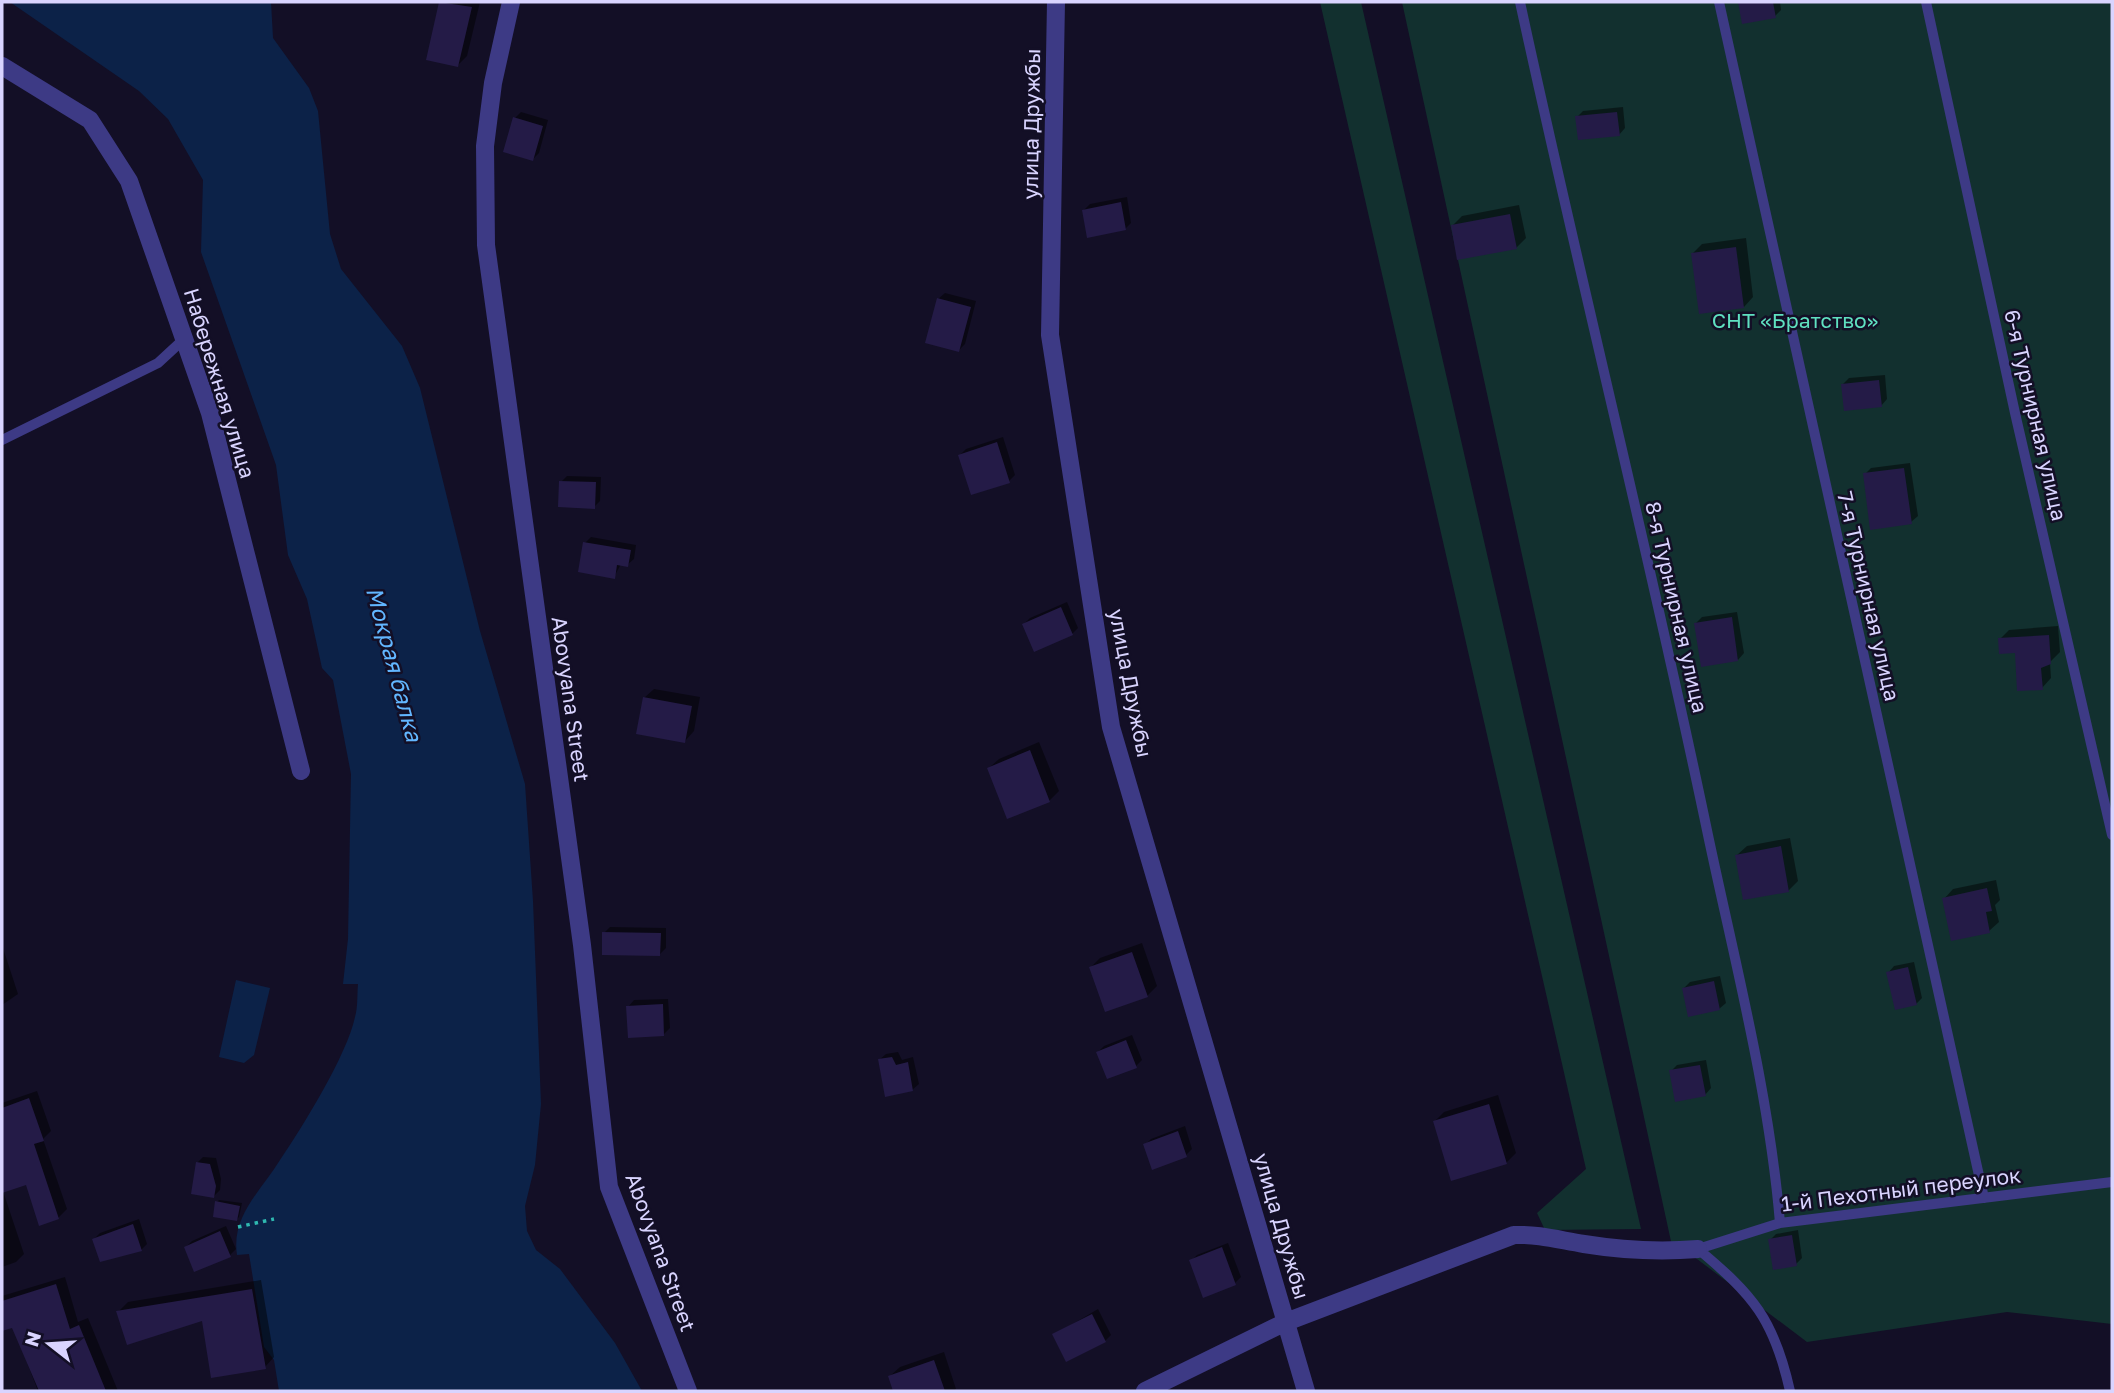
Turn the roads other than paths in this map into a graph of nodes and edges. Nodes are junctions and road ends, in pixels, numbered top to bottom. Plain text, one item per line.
1 (511, 2) edge
2 (1056, 2) edge
3 (1521, 2) edge
4 (1718, 2) edge
5 (1926, 2) edge
6 (2, 66) edge
7 (184, 339) junction
8 (2, 440) edge
9 (301, 771) dead end
10 (2112, 835) edge
11 (2112, 1182) edge
12 (1984, 1198) junction
13 (1780, 1223) junction
14 (1698, 1249) junction
15 (1286, 1322) junction
16 (688, 1391) edge
17 (1145, 1391) edge
18 (1306, 1391) edge
19 (1790, 1391) edge

1 - 16 street, Abovyana Street
2 - 15 street, улица Дружбы
3 - 13 lane, 8-я Турнирная улица
4 - 12 lane, 7-я Турнирная улица
5 - 10 lane, 6-я Турнирная улица
6 - 7 street, Набережная улица
7 - 8 lane
7 - 9 street, Набережная улица
11 - 12 lane, 1-й Пехотный переулок
12 - 13 lane, 1-й Пехотный переулок
13 - 14 lane, 1-й Пехотный переулок
14 - 15 street
14 - 19 lane
15 - 17 street
15 - 18 street, улица Дружбы

